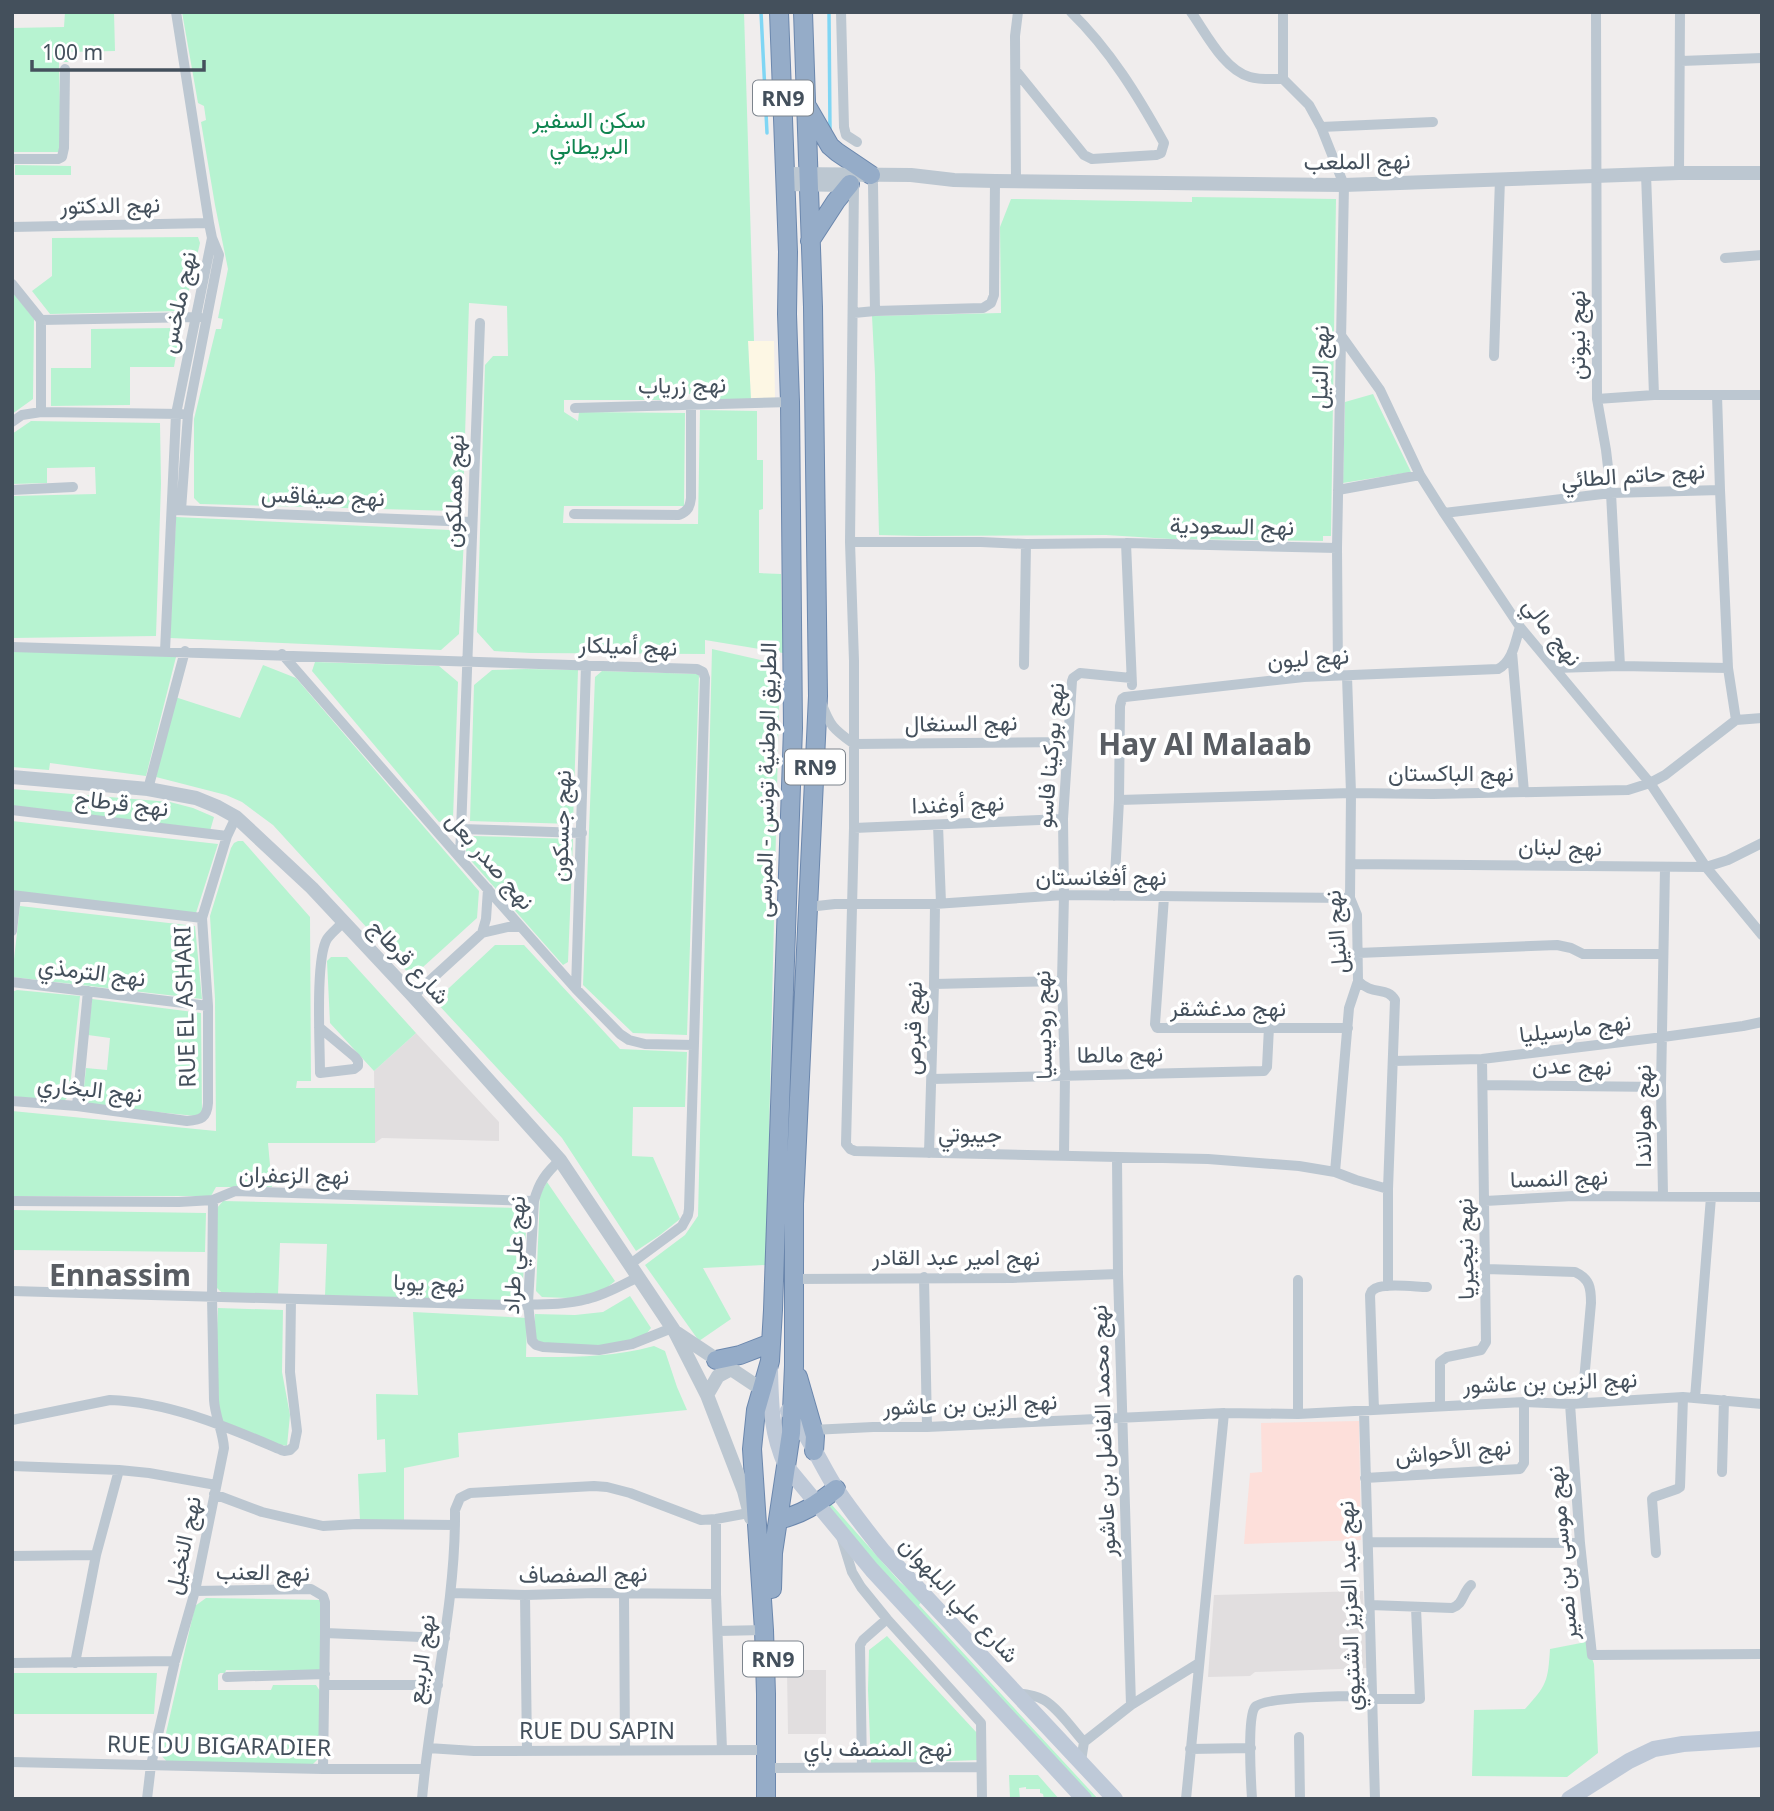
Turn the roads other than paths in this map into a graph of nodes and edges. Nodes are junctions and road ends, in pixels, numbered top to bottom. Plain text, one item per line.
1 (176, 12) edge
2 (779, 12) edge
3 (803, 12) edge
4 (841, 12) edge
5 (1018, 12) edge
6 (1071, 12) edge
7 (1191, 12) edge
8 (1283, 12) edge
9 (1596, 12) edge
10 (1680, 12) edge
11 (1762, 58) edge
12 (1681, 61) junction
13 (65, 69) dead end
14 (1016, 71) junction
15 (1283, 79) junction
16 (807, 105) junction
17 (1433, 122) dead end
18 (1321, 127) junction
19 (857, 142) dead end
20 (12, 159) edge
21 (1679, 173) junction
22 (1762, 173) edge
23 (1646, 174) junction
24 (1596, 175) junction
25 (1500, 178) junction
26 (787, 179) junction
27 (872, 179) junction
28 (810, 180) junction
29 (995, 181) junction
30 (1016, 181) junction
31 (852, 184) junction
32 (1344, 185) junction
33 (209, 223) junction
34 (12, 227) edge
35 (810, 241) junction
36 (1762, 255) edge
37 (1725, 258) dead end
38 (12, 285) edge
39 (875, 311) junction
40 (854, 313) junction
41 (201, 318) junction
42 (41, 320) junction
43 (480, 323) dead end
44 (1340, 334) junction
45 (1494, 356) dead end
46 (1654, 395) junction
47 (1717, 395) junction
48 (1762, 395) edge
49 (1597, 399) junction
50 (790, 402) junction
51 (691, 405) junction
52 (575, 408) dead end
53 (41, 412) junction
54 (176, 414) junction
55 (188, 414) junction
56 (12, 422) edge
57 (1420, 475) junction
58 (74, 487) dead end
59 (12, 490) edge
60 (1338, 490) junction
61 (1720, 490) junction
62 (1611, 493) junction
63 (176, 510) junction
64 (1444, 513) junction
65 (574, 514) dead end
66 (472, 522) junction
67 (850, 542) junction
68 (1126, 543) junction
69 (1027, 544) junction
70 (1337, 548) junction
71 (1520, 627) junction
72 (12, 646) edge
73 (165, 651) junction
74 (185, 651) junction
75 (1512, 652) junction
76 (282, 654) junction
77 (467, 661) junction
78 (586, 665) junction
79 (1024, 665) dead end
80 (1620, 666) junction
81 (1555, 668) junction
82 (1728, 668) junction
83 (1342, 676) junction
84 (1132, 678) junction
85 (818, 696) junction
86 (1127, 697) junction
87 (1762, 718) edge
88 (1736, 720) junction
89 (1068, 742) junction
90 (854, 744) junction
91 (12, 777) edge
92 (1650, 783) junction
93 (148, 789) junction
94 (1524, 792) junction
95 (1351, 793) junction
96 (1119, 800) junction
97 (12, 810) edge
98 (236, 817) junction
99 (1063, 819) junction
100 (938, 825) junction
101 (854, 828) junction
102 (461, 829) junction
103 (582, 833) junction
104 (227, 836) junction
105 (1762, 843) edge
106 (460, 858) junction
107 (1352, 864) junction
108 (1706, 867) junction
109 (1665, 868) junction
110 (488, 889) junction
111 (1064, 895) junction
112 (14, 896) edge
113 (1114, 896) junction
114 (1164, 897) junction
115 (1350, 898) junction
116 (852, 904) junction
117 (938, 904) junction
118 (808, 907) junction
119 (202, 918) junction
120 (343, 922) junction
121 (522, 927) junction
122 (12, 931) edge
123 (482, 933) junction
124 (1762, 934) edge
125 (1358, 953) junction
126 (1663, 954) junction
127 (1062, 981) junction
128 (1358, 981) junction
129 (12, 982) edge
130 (934, 984) junction
131 (576, 989) junction
132 (88, 991) junction
133 (413, 996) junction
134 (208, 1006) junction
135 (1762, 1022) edge
136 (320, 1027) junction
137 (1269, 1027) junction
138 (1348, 1028) junction
139 (1663, 1037) junction
140 (694, 1045) junction
141 (1482, 1059) junction
142 (1393, 1061) junction
143 (1065, 1075) junction
144 (932, 1079) junction
145 (1483, 1085) junction
146 (1661, 1087) junction
147 (12, 1101) edge
148 (76, 1106) junction
149 (204, 1117) joint
150 (929, 1153) junction
151 (1064, 1155) junction
152 (1117, 1157) junction
153 (560, 1160) junction
154 (1335, 1172) junction
155 (1388, 1189) junction
156 (1663, 1195) junction
157 (1711, 1197) junction
158 (1762, 1197) edge
159 (213, 1200) junction
160 (534, 1200) junction
161 (12, 1201) edge
162 (1485, 1201) junction
163 (629, 1265) junction
164 (1486, 1269) junction
165 (1118, 1274) junction
166 (638, 1277) junction
167 (924, 1277) junction
168 (793, 1279) junction
169 (1298, 1280) dead end
170 (1388, 1286) junction
171 (1427, 1287) dead end
172 (12, 1291) edge
173 (212, 1297) junction
174 (291, 1299) junction
175 (528, 1303) junction
176 (674, 1330) junction
177 (771, 1352) junction
178 (724, 1364) junction
179 (794, 1366) junction
180 (766, 1393) junction
181 (706, 1395) junction
182 (1683, 1397) junction
183 (1695, 1398) junction
184 (1724, 1399) junction
185 (1524, 1402) junction
186 (1576, 1404) junction
187 (1762, 1404) edge
188 (1440, 1405) junction
189 (1369, 1411) junction
190 (1224, 1413) junction
191 (1298, 1414) junction
192 (791, 1415) junction
193 (1123, 1418) junction
194 (12, 1420) edge
195 (220, 1425) junction
196 (927, 1427) junction
197 (812, 1430) junction
198 (814, 1451) junction
199 (12, 1466) edge
200 (786, 1466) junction
201 (119, 1470) junction
202 (1722, 1472) dead end
203 (1365, 1478) junction
204 (836, 1489) junction
205 (215, 1490) junction
206 (817, 1505) junction
207 (753, 1512) junction
208 (716, 1519) junction
209 (778, 1520) junction
210 (455, 1525) junction
211 (841, 1534) junction
212 (1367, 1542) junction
213 (1580, 1543) junction
214 (1656, 1553) dead end
215 (96, 1555) junction
216 (12, 1556) edge
217 (1471, 1585) dead end
218 (195, 1591) junction
219 (451, 1593) junction
220 (624, 1593) junction
221 (716, 1594) junction
222 (525, 1595) junction
223 (1370, 1605) junction
224 (1416, 1608) junction
225 (887, 1619) junction
226 (764, 1630) junction
227 (718, 1631) junction
228 (326, 1633) junction
229 (445, 1638) junction
230 (1762, 1654) edge
231 (175, 1661) junction
232 (1199, 1662) junction
233 (12, 1663) edge
234 (75, 1663) junction
235 (227, 1677) dead end
236 (325, 1680) junction
237 (438, 1685) junction
238 (1016, 1693) junction
239 (1373, 1698) junction
240 (1131, 1705) junction
241 (1298, 1737) dead end
242 (1762, 1739) edge
243 (1084, 1742) junction
244 (428, 1748) junction
245 (1251, 1748) junction
246 (1190, 1749) junction
247 (527, 1750) junction
248 (722, 1750) junction
249 (766, 1750) junction
250 (625, 1751) junction
251 (1081, 1761) junction
252 (12, 1762) edge
253 (151, 1765) junction
254 (981, 1767) junction
255 (775, 1768) junction
256 (862, 1768) junction
257 (323, 1769) junction
258 (425, 1769) junction
259 (147, 1799) edge
260 (422, 1799) edge
261 (766, 1799) edge
262 (776, 1799) edge
263 (982, 1799) edge
264 (1084, 1799) edge
265 (1115, 1799) edge
266 (1186, 1799) edge
267 (1252, 1799) edge
268 (1300, 1799) edge
269 (1375, 1799) edge
270 (1569, 1799) edge

1 - 33 street, نهج ملخس
2 - 26 highway, الطريق الوطنية تونس - المرسى / RN9
3 - 16 highway, الطريق الوطنية تونس - المرسى / RN9
4 - 19 street
5 - 14 street
6 - 14 street
7 - 15 street
8 - 15 street
9 - 24 street, نهج نيوتن
10 - 12 street
11 - 12 street
12 - 21 street
13 - 20 street
14 - 30 street
15 - 18 street
16 - 27 highway
16 - 28 highway, الطريق الوطنية تونس - المرسى / RN9
17 - 18 street
18 - 32 street
21 - 22 street, نهج الملعب
21 - 23 street, نهج الملعب
23 - 24 street, نهج الملعب
23 - 46 street
24 - 25 street, نهج الملعب
24 - 49 street, نهج نيوتن
25 - 32 street, نهج الملعب
25 - 45 street
26 - 28 street, نهج الملعب
26 - 50 highway, الطريق الوطنية تونس - المرسى / RN9
27 - 28 street, نهج الملعب
27 - 29 street, نهج الملعب
27 - 31 street, نهج الملعب
27 - 39 street
28 - 31 street, نهج الملعب
28 - 35 highway, الطريق الوطنية تونس - المرسى / RN9
29 - 30 street, نهج الملعب
29 - 39 street
30 - 32 street, نهج الملعب
31 - 35 highway
31 - 40 street
32 - 44 street, نهج النيل
33 - 34 street, نهج الدكتور
33 - 41 street, نهج ملخس
35 - 85 highway, الطريق الوطنية تونس - المرسى / RN9
36 - 37 street
38 - 42 street
39 - 40 street
40 - 67 street
41 - 42 street
41 - 54 street, نهج ملخس
41 - 55 street, نهج ملخس
42 - 53 street
43 - 66 street, نهج هملكون
44 - 57 street, نهج مالي
44 - 60 street, نهج النيل
46 - 47 street
46 - 49 street
47 - 48 street
47 - 61 street
49 - 62 street, نهج نيوتن
50 - 51 street, نهج زرياب
50 - 177 highway, الطريق الوطنية تونس - المرسى / RN9
51 - 52 street, نهج زرياب
51 - 65 street
53 - 54 street
53 - 56 street
54 - 55 street
54 - 63 street, نهج ملخس
55 - 63 street, نهج ملخس
57 - 60 street
57 - 64 street, نهج مالي
58 - 59 street
60 - 70 street, نهج النيل
61 - 62 street, نهج حاتم الطائي
61 - 82 street, نهج حاتم الطائي
62 - 64 street, نهج حاتم الطائي
62 - 80 street, نهج نيوتن
63 - 66 street, نهج صيفاقس
63 - 73 street, نهج ملخس
64 - 71 street, نهج مالي
66 - 77 street, نهج هملكون
67 - 69 street, نهج السعودية
67 - 90 street
68 - 69 street, نهج السعودية
68 - 70 street, نهج السعودية
68 - 84 street
69 - 79 street
70 - 83 street, نهج النيل
71 - 75 street
71 - 81 street, نهج مالي
72 - 73 street, نهج أميلكار
73 - 74 street, نهج أميلكار
74 - 76 street, نهج أميلكار
74 - 93 street
75 - 83 street, نهج ليون
75 - 94 street
76 - 77 street, نهج أميلكار
76 - 106 street, نهج صدر بعل
77 - 78 street, نهج أميلكار
77 - 102 street, نهج هملكون
78 - 103 street, نهج جسكون
78 - 140 street, نهج أميلكار
80 - 81 street
80 - 82 street
81 - 92 street, نهج مالي
82 - 88 street, نهج حاتم الطائي
83 - 86 street, نهج ليون
83 - 95 street, نهج النيل
84 - 86 street
84 - 89 street, نهج بوركينا فاسو
85 - 90 street
85 - 118 highway, الطريق الوطنية تونس - المرسى / RN9
86 - 96 street
87 - 88 street
88 - 92 street, نهج الباكستان
89 - 90 street, نهج السنغال
89 - 99 street, نهج بوركينا فاسو
90 - 101 street
91 - 93 street, شارع قرطاج
92 - 94 street, نهج الباكستان
92 - 108 street, نهج مالي
93 - 98 street, شارع قرطاج
94 - 95 street, نهج الباكستان
95 - 96 street, نهج الباكستان
95 - 107 street, نهج النيل
96 - 113 street
97 - 104 street, نهج قرطاج
98 - 104 street, RUE EL ASHARI
98 - 120 street, شارع قرطاج
99 - 100 street, نهج أوغندا
99 - 111 street, نهج بوركينا فاسو
100 - 101 street, نهج أوغندا
100 - 117 street, نهج قبرص
101 - 116 street
102 - 103 street
102 - 106 street, نهج هملكون
103 - 131 street, نهج جسكون
104 - 119 street, RUE EL ASHARI
105 - 108 street, نهج لبنان
106 - 110 street, نهج صدر بعل
107 - 109 street, نهج لبنان
107 - 115 street, نهج النيل
108 - 109 street, نهج لبنان
108 - 124 street, نهج مالي
109 - 126 street, نهج هولاندا
110 - 121 street, نهج صدر بعل
110 - 123 street
111 - 113 street, نهج أفغانستان
111 - 117 street, نهج أفغانستان
111 - 127 street, نهج روديسيا
112 - 119 street
112 - 122 street
113 - 114 street, نهج أفغانستان
114 - 115 street, نهج أفغانستان
114 - 137 street, نهج مدغشقر
115 - 125 street, نهج النيل
116 - 117 street, نهج أفغانستان
116 - 118 street, نهج أفغانستان
116 - 150 street, جيبوتي
117 - 130 street, نهج قبرص
118 - 168 highway, الطريق الوطنية تونس - المرسى / RN9
119 - 134 street, RUE EL ASHARI
120 - 133 street, شارع قرطاج
120 - 136 street
121 - 123 street
121 - 131 street, نهج صدر بعل
123 - 133 street
125 - 126 street
125 - 128 street, نهج النيل
126 - 139 street, نهج هولاندا
127 - 130 street
127 - 143 street, نهج روديسيا
128 - 138 street
128 - 142 street, نهج النيل
129 - 132 street, نهج الترمذي
130 - 144 street, نهج قبرص
131 - 140 street, نهج صدر بعل
132 - 134 street, نهج الترمذي
132 - 148 street
133 - 153 street, شارع قرطاج
134 - 149 street, RUE EL ASHARI
135 - 139 street, نهج مارسيليا
136 - 136 street
137 - 138 street, نهج مدغشقر
137 - 143 street, نهج مالطا
138 - 154 street
139 - 141 street, نهج مارسيليا
139 - 146 street, نهج هولاندا
140 - 163 street, نهج أميلكار
141 - 142 street, نهج مارسيليا
141 - 145 street, نهج نيجيريا
142 - 155 street, نهج النيل
143 - 144 street, نهج مالطا
143 - 151 street, نهج روديسيا
144 - 150 street, نهج قبرص
145 - 146 street, نهج عدن
145 - 162 street, نهج نيجيريا
146 - 156 street, نهج هولاندا
147 - 148 street, نهج البخاري
148 - 149 street, نهج البخاري
150 - 151 street, جيبوتي
151 - 152 street, جيبوتي
152 - 154 street, جيبوتي
152 - 165 street, نهج محمد الفاضل بن عاشور
153 - 160 street, نهج علي طراد
153 - 163 street, شارع قرطاج
154 - 155 street, جيبوتي
155 - 170 street, نهج النيل
156 - 157 street, نهج النمسا
156 - 162 street, نهج النمسا
157 - 158 street, نهج النمسا
157 - 183 street
159 - 160 street, نهج الزعفران
159 - 161 street, نهج الزعفران
159 - 173 street
160 - 175 street, نهج علي طراد
162 - 164 street, نهج نيجيريا
163 - 166 street, شارع قرطاج
164 - 186 street, نهج موسى بن نصير
164 - 188 street, نهج نيجيريا
165 - 167 street, نهج امير عبد القادر
165 - 193 street, نهج محمد الفاضل بن عاشور
166 - 175 street, نهج يوبا
166 - 176 street, شارع قرطاج
167 - 168 street, نهج امير عبد القادر
167 - 196 street
168 - 179 highway, الطريق الوطنية تونس - المرسى / RN9
169 - 191 street
170 - 171 street
170 - 189 street
172 - 173 street, نهج يوبا
173 - 174 street, نهج يوبا
173 - 195 street, نهج النخيل
174 - 175 street, نهج يوبا
174 - 195 street
175 - 176 street, نهج علي طراد
176 - 178 street
176 - 181 street
177 - 178 highway
177 - 180 highway, الطريق الوطنية تونس - المرسى / RN9
178 - 180 street
178 - 181 street
179 - 192 highway, الطريق الوطنية تونس - المرسى / RN9
179 - 197 highway
180 - 192 main road, شارع علي البلهوان
180 - 200 main road, شارع علي البلهوان
180 - 207 highway, الطريق الوطنية تونس - المرسى / RN9
181 - 207 street
182 - 183 street, نهج الزين بن عاشور
182 - 186 street, نهج الزين بن عاشور
182 - 214 street
183 - 184 street, نهج الزين بن عاشور
184 - 187 street, نهج الزين بن عاشور
184 - 202 street
185 - 186 street, نهج الزين بن عاشور
185 - 188 street, نهج الزين بن عاشور
185 - 203 street, نهج الأحواش
186 - 213 street, نهج موسى بن نصير
188 - 189 street, نهج الزين بن عاشور
189 - 191 street, نهج الزين بن عاشور
189 - 203 street, نهج عبد العزيز الشتيوي
190 - 191 street, نهج الزين بن عاشور
190 - 193 street, نهج الزين بن عاشور
190 - 232 street
192 - 198 main road, شارع علي البلهوان
192 - 200 highway, الطريق الوطنية تونس - المرسى / RN9
193 - 196 street, نهج الزين بن عاشور
193 - 240 street, نهج محمد الفاضل بن عاشور
194 - 195 street
195 - 205 street, نهج النخيل
196 - 197 street, نهج الزين بن عاشور
197 - 198 highway
198 - 204 main road, شارع علي البلهوان
199 - 201 street
200 - 206 main road, شارع علي البلهوان
200 - 209 highway, الطريق الوطنية تونس - المرسى / RN9
201 - 205 street
201 - 215 street
203 - 212 street, نهج عبد العزيز الشتيوي
204 - 206 highway
204 - 238 main road, شارع علي البلهوان
205 - 210 street
205 - 218 street, نهج النخيل
206 - 209 highway
206 - 211 main road, شارع علي البلهوان
207 - 208 street
207 - 226 highway, الطريق الوطنية تونس - المرسى / RN9
208 - 210 street, نهج الربيع
208 - 221 street
209 - 255 highway, RN9
210 - 219 street, نهج الربيع
211 - 225 street
211 - 264 main road, شارع علي البلهوان
212 - 213 street
212 - 223 street, نهج عبد العزيز الشتيوي
213 - 230 street, نهج موسى بن نصير
215 - 216 street
215 - 234 street
217 - 224 street
218 - 228 street, نهج العنب
218 - 231 street, نهج النخيل
219 - 222 street, نهج الصفصاف
219 - 229 street, نهج الربيع
220 - 221 street, نهج الصفصاف
220 - 222 street, نهج الصفصاف
220 - 250 street
221 - 227 street
222 - 247 street
223 - 224 street
223 - 239 street, نهج عبد العزيز الشتيوي
224 - 239 street
225 - 254 street
225 - 256 street
226 - 227 street
226 - 249 highway, RN9
227 - 248 street
228 - 229 street
228 - 236 street
229 - 237 street, نهج الربيع
231 - 234 street
231 - 253 street, نهج النخيل
232 - 240 street
232 - 246 street
233 - 234 street
235 - 236 street
236 - 237 street
236 - 257 street
237 - 244 street, نهج الربيع
238 - 243 street
238 - 251 main road, شارع علي البلهوان
239 - 245 street
239 - 269 street, نهج عبد العزيز الشتيوي
240 - 243 street
241 - 268 street
242 - 270 main road
243 - 251 street
244 - 247 street, RUE DU SAPIN
244 - 258 street, نهج الربيع
245 - 246 street
245 - 267 street
246 - 266 street
247 - 250 street, RUE DU SAPIN
248 - 249 street, RUE DU SAPIN
248 - 250 street, RUE DU SAPIN
249 - 261 highway, RN9
251 - 265 main road, شارع علي البلهوان
252 - 253 street, RUE DU BIGARADIER
253 - 257 street, RUE DU BIGARADIER
253 - 259 street, نهج النخيل
254 - 256 street, نهج المنصف باي
254 - 263 street
255 - 256 street, نهج المنصف باي
255 - 262 highway, RN9
257 - 258 street, RUE DU BIGARADIER
258 - 260 street, نهج الربيع

